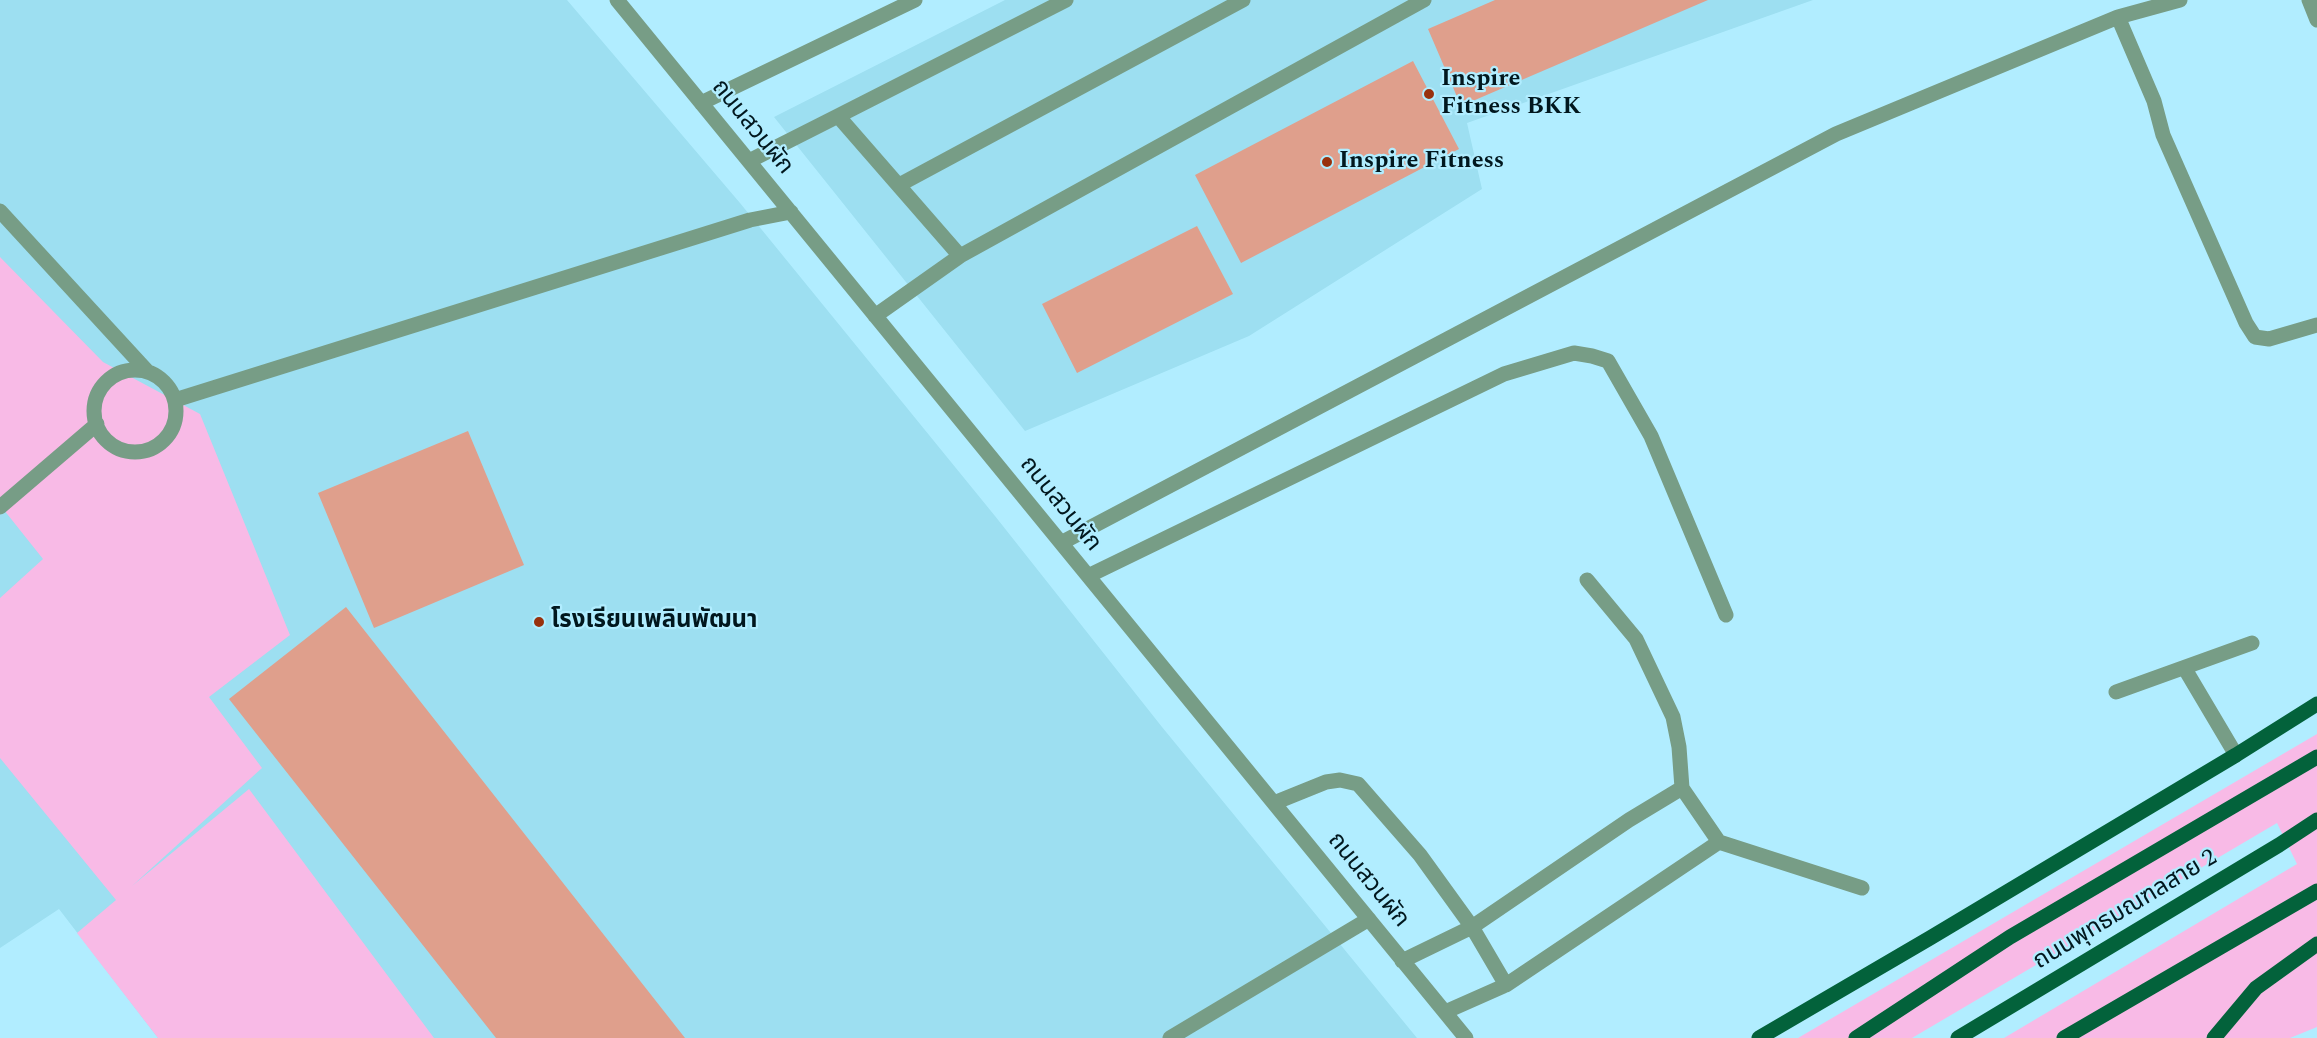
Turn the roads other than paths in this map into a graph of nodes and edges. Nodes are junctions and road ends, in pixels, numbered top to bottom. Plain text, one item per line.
1 (617, 0) edge
2 (915, 0) edge
3 (1066, 0) edge
4 (1243, 0) edge
5 (1422, 0) edge
6 (2180, 0) edge
7 (2308, 0) edge
8 (2118, 17) junction
9 (2317, 20) edge
10 (701, 103) junction
11 (838, 116) junction
12 (749, 161) junction
13 (899, 185) junction
14 (0, 211) edge
15 (791, 212) junction
16 (960, 256) junction
17 (875, 316) junction
18 (2317, 325) edge
19 (148, 372) junction
20 (175, 400) junction
21 (97, 424) junction
22 (0, 507) edge
23 (1061, 543) junction
24 (1088, 576) junction
25 (1587, 580) dead end
26 (1726, 615) dead end
27 (2252, 643) dead end
28 (2185, 669) junction
29 (2116, 692) dead end
30 (2317, 704) edge
31 (2235, 755) junction
32 (2317, 757) edge
33 (1682, 788) junction
34 (1274, 803) junction
35 (2317, 820) edge
36 (1719, 842) junction
37 (1862, 888) dead end
38 (2317, 891) edge
39 (1369, 919) junction
40 (1472, 927) junction
41 (2317, 944) edge
42 (1402, 961) junction
43 (1506, 985) junction
44 (1444, 1012) junction
45 (1170, 1038) edge
46 (1466, 1038) edge
47 (1759, 1038) edge
48 (1856, 1038) edge
49 (1958, 1038) edge
50 (2064, 1038) edge
51 (2214, 1038) edge

1 - 10 street, ถนนสวนผัก
2 - 10 street
3 - 11 street
4 - 13 street
5 - 16 street
6 - 8 street
7 - 9 street
8 - 18 street
8 - 23 street
10 - 12 street, ถนนสวนผัก
11 - 12 street
11 - 13 street
12 - 15 street, ถนนสวนผัก
13 - 16 street
14 - 19 street
15 - 17 street, ถนนสวนผัก
15 - 20 street
16 - 17 street
17 - 23 street, ถนนสวนผัก
19 - 20 street
19 - 21 street
20 - 21 street
21 - 22 street
23 - 24 street, ถนนสวนผัก
24 - 26 street
24 - 34 street, ถนนสวนผัก
25 - 33 street
27 - 28 street
28 - 29 street
28 - 31 street
30 - 31 main road
31 - 47 main road
32 - 48 main road
33 - 36 street
33 - 40 street
34 - 39 street, ถนนสวนผัก
34 - 40 street
35 - 49 main road, ถนนพุทธมณฑลสาย 2
36 - 37 street
36 - 43 street
38 - 50 main road
39 - 42 street, ถนนสวนผัก
39 - 45 street
40 - 42 street
40 - 43 street
41 - 51 main road
42 - 44 street, ถนนสวนผัก
43 - 44 street
44 - 46 street, ถนนสวนผัก

